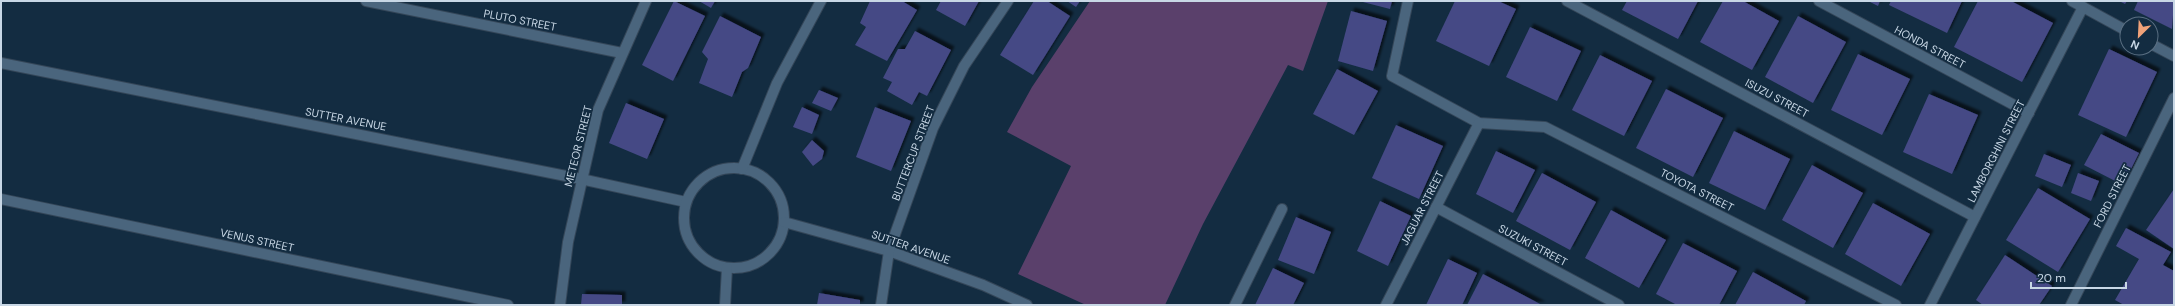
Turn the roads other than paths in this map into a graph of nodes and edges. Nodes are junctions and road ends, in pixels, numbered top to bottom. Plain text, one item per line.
1 (366, 1) edge
2 (646, 1) edge
3 (821, 1) edge
4 (1008, 1) edge
5 (1408, 1) edge
6 (1567, 1) edge
7 (1819, 1) edge
8 (2072, 1) edge
9 (2083, 7) junction
10 (2119, 27) edge
11 (2159, 48) edge
12 (622, 53) junction
13 (2174, 56) edge
14 (1, 63) edge
15 (2174, 98) edge
16 (2029, 113) junction
17 (1479, 123) junction
18 (742, 168) junction
19 (581, 179) junction
20 (1, 199) edge
21 (686, 202) junction
22 (1436, 207) junction
23 (1282, 209) dead end
24 (1975, 217) junction
25 (784, 222) junction
26 (889, 251) junction
27 (727, 268) junction
28 (508, 305) edge
29 (560, 305) edge
30 (725, 305) edge
31 (880, 305) edge
32 (1028, 305) edge
33 (1235, 305) edge
34 (1386, 305) edge
35 (1619, 305) edge
36 (1896, 305) edge
37 (1930, 305) edge
38 (2071, 305) edge

1 - 12 street, PLUTO STREET
2 - 12 street, METEOR STREET
3 - 18 street
4 - 26 street, BUTTERCUP STREET
5 - 17 street
6 - 24 street, ISUZU STREET
7 - 16 street, HONDA STREET
8 - 9 street
9 - 10 street
9 - 16 street, LAMBORGHINI STREET
11 - 13 street
12 - 19 street, METEOR STREET
14 - 19 street, SUTTER AVENUE
15 - 38 street, FORD STREET
16 - 24 street, LAMBORGHINI STREET
17 - 22 street, JAGUAR STREET
17 - 36 street, TOYOTA STREET
18 - 21 street
18 - 25 street
19 - 21 street, SUTTER AVENUE
19 - 29 street, METEOR STREET
20 - 28 street, VENUS STREET
21 - 27 street
22 - 34 street, JAGUAR STREET
22 - 35 street, SUZUKI STREET
23 - 33 street
24 - 37 street, LAMBORGHINI STREET
25 - 26 street, SUTTER AVENUE
25 - 27 street
26 - 31 street, BUTTERCUP STREET
26 - 32 street, SUTTER AVENUE
27 - 30 street

